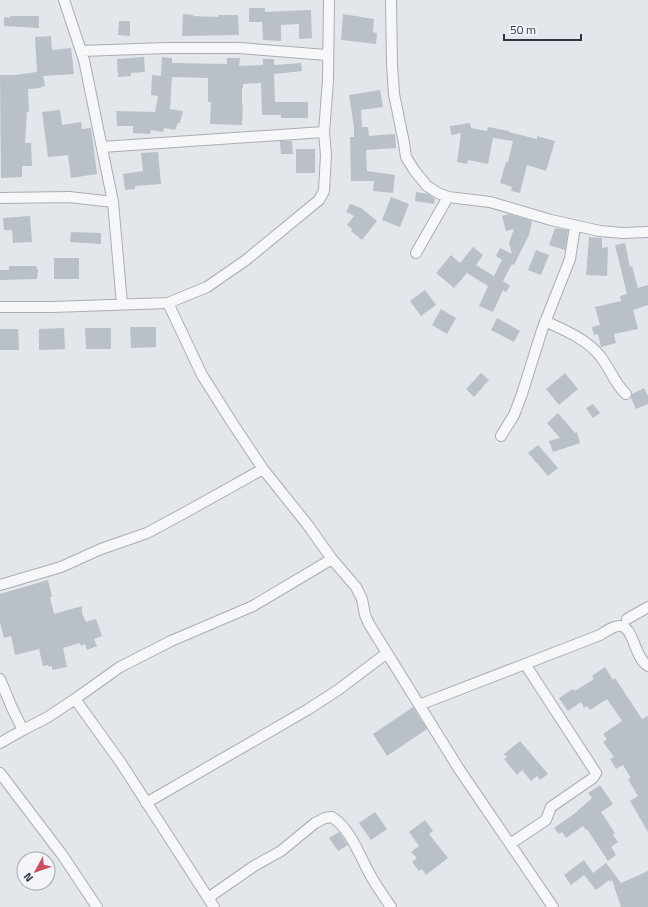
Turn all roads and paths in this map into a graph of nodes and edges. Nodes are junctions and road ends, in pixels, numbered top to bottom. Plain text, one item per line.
1 (64, 0) edge
2 (329, 0) edge
3 (390, 0) edge
4 (81, 51) junction
5 (327, 55) junction
6 (324, 132) junction
7 (102, 147) junction
8 (448, 197) junction
9 (0, 198) edge
10 (112, 202) junction
11 (575, 226) junction
12 (648, 232) edge
13 (416, 253) dead end
14 (168, 303) junction
15 (122, 304) junction
16 (0, 307) edge
17 (545, 320) junction
18 (626, 394) dead end
19 (501, 436) dead end
20 (263, 469) junction
21 (332, 559) junction
22 (0, 584) edge
23 (648, 607) edge
24 (627, 619) dead end
25 (387, 653) junction
26 (525, 664) junction
27 (648, 666) edge
28 (0, 679) edge
29 (75, 699) junction
30 (419, 705) junction
31 (23, 730) junction
32 (0, 743) edge
33 (0, 773) edge
34 (146, 803) junction
35 (510, 844) junction
36 (208, 898) junction
37 (97, 907) edge
38 (214, 907) edge
39 (391, 907) edge
40 (553, 907) edge

1 - 4 street
2 - 5 street
3 - 8 street
4 - 5 street
4 - 7 street
5 - 6 street
6 - 7 street
6 - 14 street
7 - 10 street
8 - 11 street
8 - 13 street
9 - 10 street
10 - 15 street
11 - 12 street
11 - 17 street
14 - 15 street
14 - 20 street
15 - 16 street
17 - 18 street
17 - 19 street
20 - 21 street
20 - 22 street
21 - 25 street
21 - 29 street
23 - 24 street
25 - 30 street
25 - 34 street
26 - 27 street
26 - 30 street
26 - 35 street
28 - 31 street
29 - 31 street
29 - 34 street
30 - 35 street
31 - 32 street
33 - 37 street
34 - 36 street
35 - 40 street
36 - 38 street
36 - 39 street

